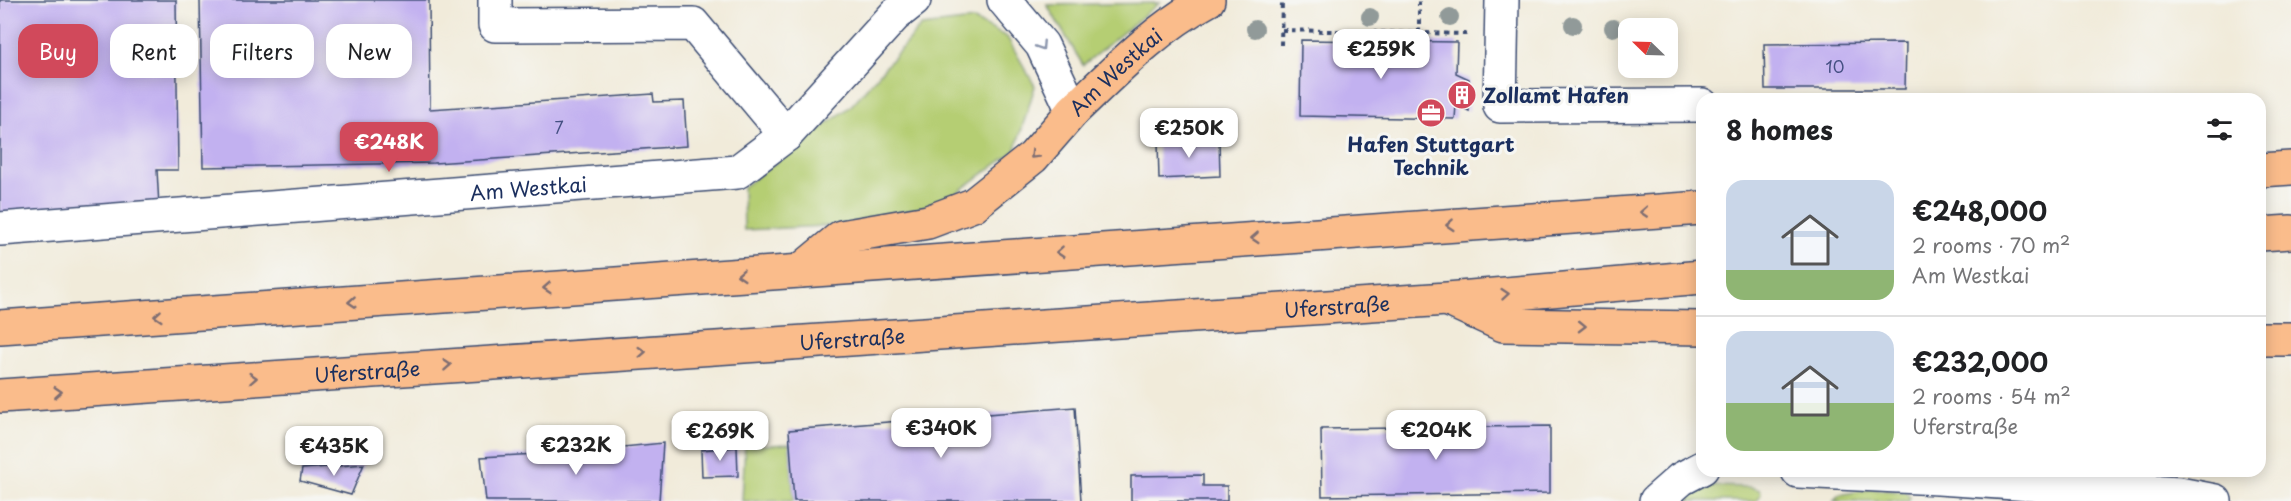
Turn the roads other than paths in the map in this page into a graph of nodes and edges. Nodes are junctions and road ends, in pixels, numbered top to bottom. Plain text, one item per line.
1 (495, 0) edge
2 (914, 0) edge
3 (1004, 0) edge
4 (1208, 0) edge
5 (1502, 0) edge
6 (693, 12) edge
7 (1696, 105) edge
8 (1073, 111) junction
9 (786, 135) junction
10 (2291, 168) edge
11 (2266, 170) edge
12 (1696, 208) edge
13 (0, 230) edge
14 (2291, 232) edge
15 (2266, 234) edge
16 (800, 271) junction
17 (1696, 278) edge
18 (1447, 299) junction
19 (0, 327) edge
20 (1696, 328) edge
21 (2266, 339) edge
22 (2291, 339) edge
23 (0, 396) edge
24 (1696, 471) edge
25 (1875, 477) edge
26 (2094, 494) edge
27 (1656, 501) edge
28 (2215, 501) edge

1 - 6 street
2 - 9 street, Am Westkai
3 -> 8 street, Am Westkai
4 - 8 main road, Am Westkai
5 - 7 street
6 - 9 street
8 -> 16 main road
9 - 13 street, Am Westkai
10 - 11 main road
12 -> 16 main road
14 - 15 main road
16 -> 19 main road
18 -> 17 main road, Uferstraße
18 -> 20 main road
23 -> 18 main road, Uferstraße
21 - 22 main road
24 - 27 street
25 - 26 street
26 - 28 street

